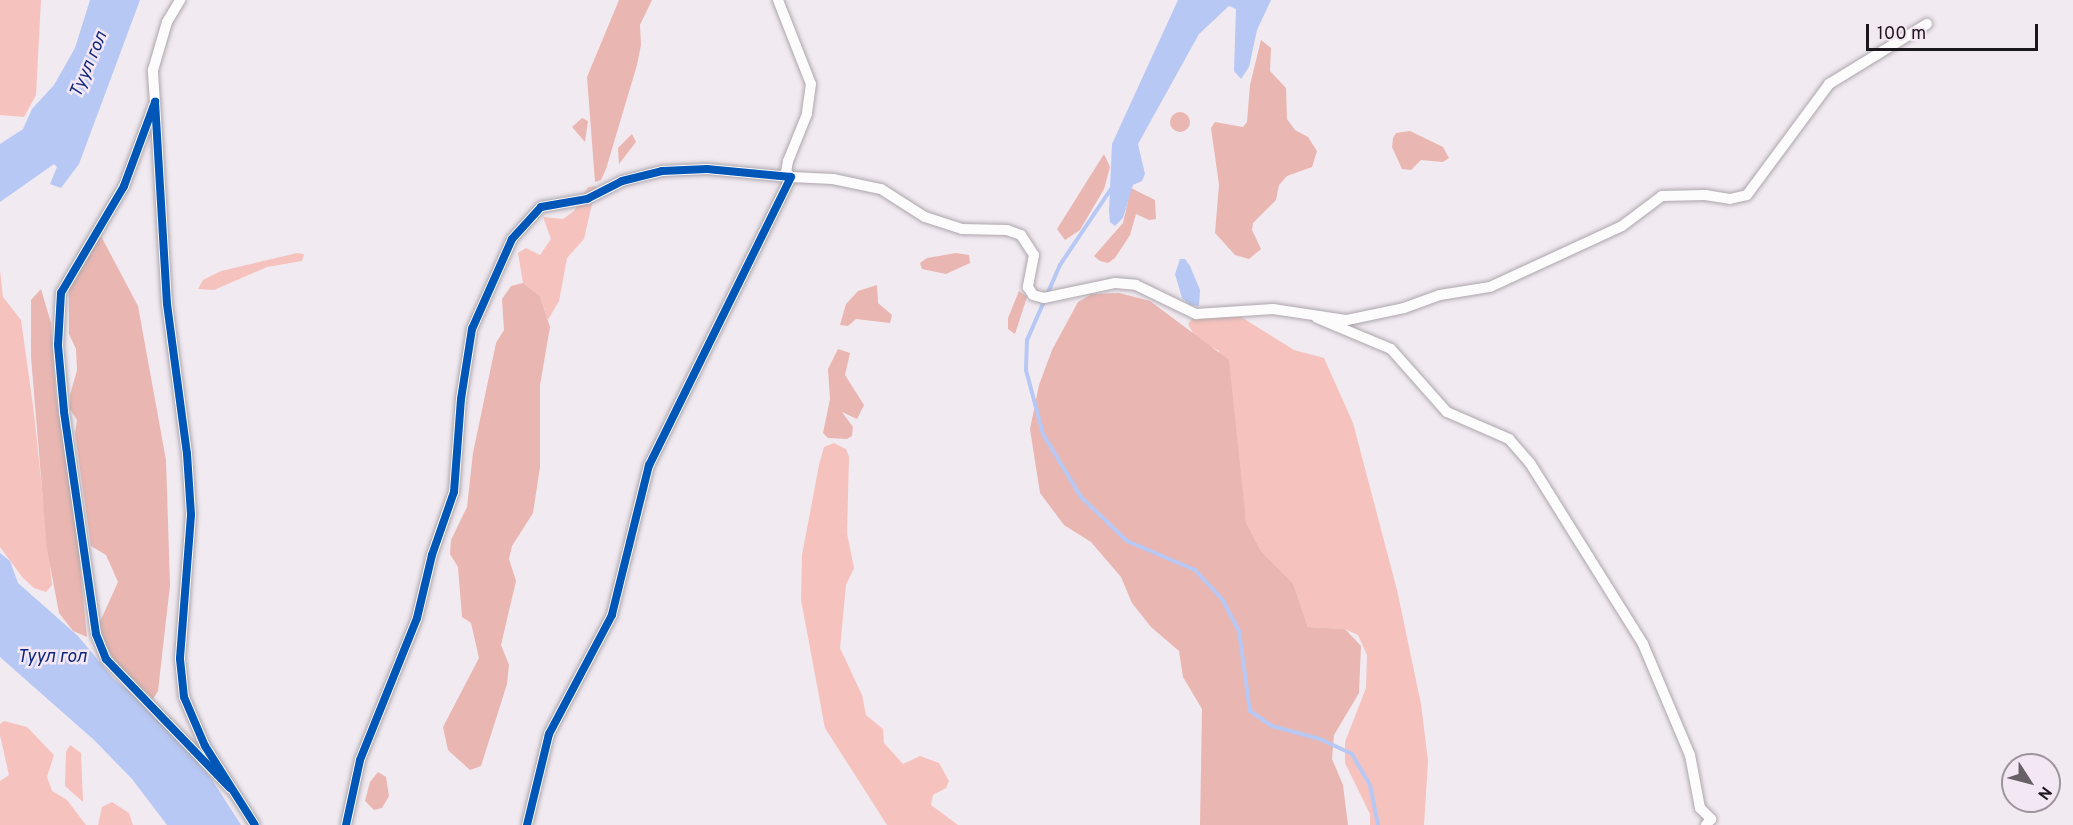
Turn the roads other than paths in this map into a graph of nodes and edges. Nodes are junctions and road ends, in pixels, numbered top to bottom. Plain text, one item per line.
1 (180, 0) edge
2 (778, 0) edge
3 (1927, 24) dead end
4 (155, 102) junction
5 (791, 177) junction
6 (1305, 313) junction
7 (230, 788) junction
8 (255, 825) edge
9 (346, 825) edge
10 (527, 825) edge
11 (1706, 825) edge

1 - 4 street
2 - 5 street
3 - 6 street
4 - 7 street
4 - 7 street
5 - 6 street
5 - 9 street
5 - 10 street
6 - 11 street
7 - 8 street

